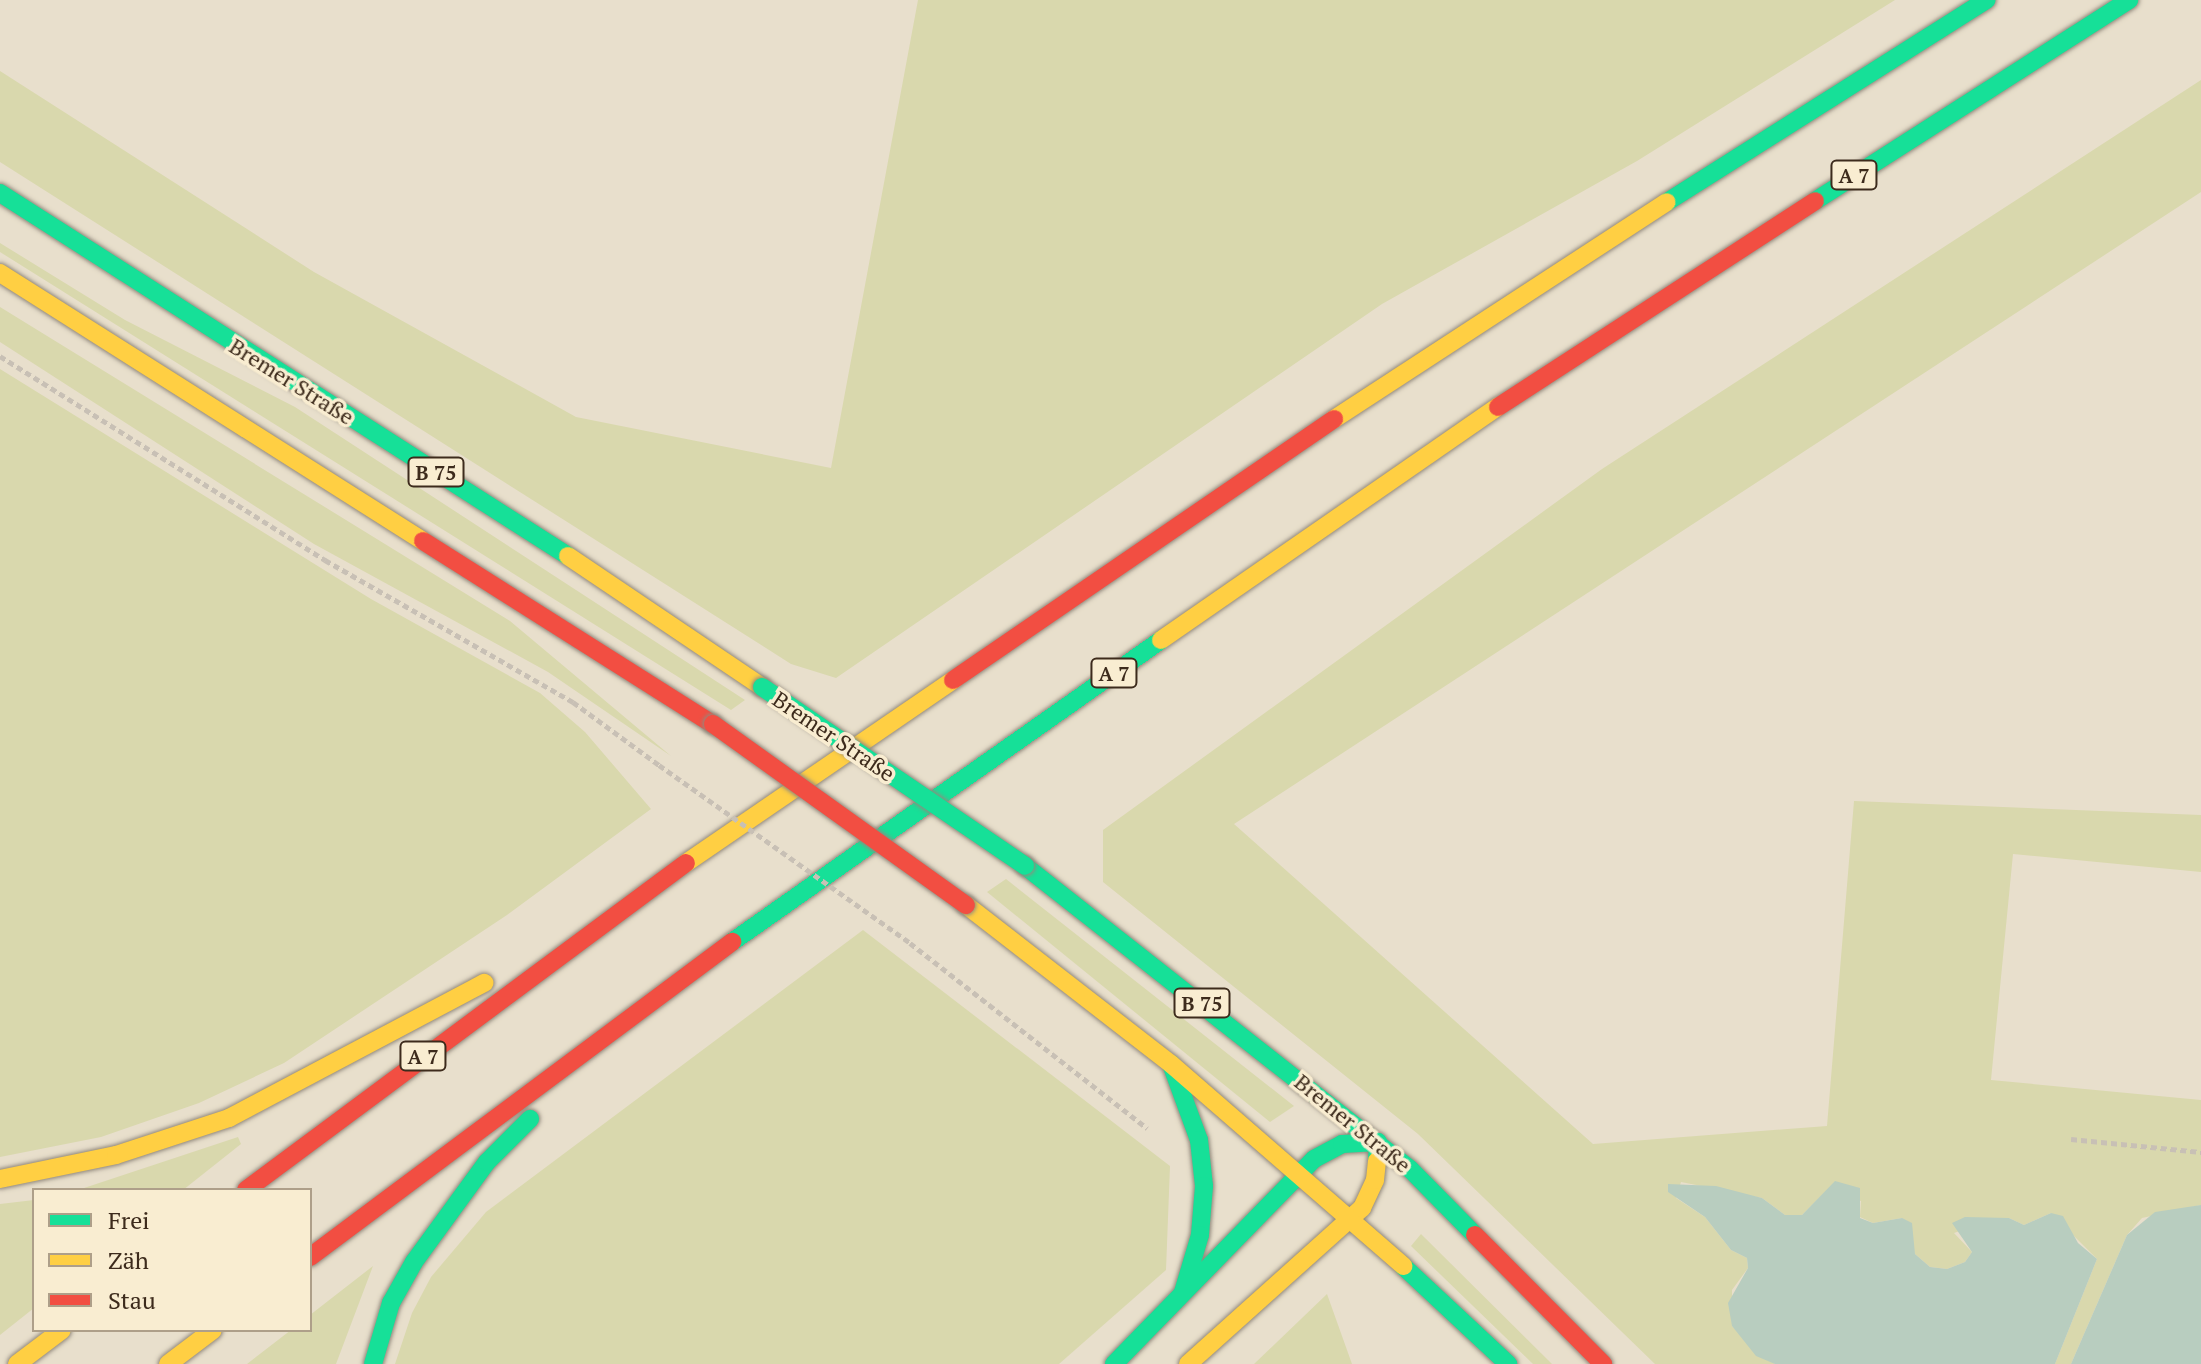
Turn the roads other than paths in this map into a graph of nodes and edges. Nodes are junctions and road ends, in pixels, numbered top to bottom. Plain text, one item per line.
1 (1987, 0) edge
2 (2129, 0) edge
3 (0, 193) edge
4 (0, 273) edge
5 (599, 923) junction
6 (651, 999) junction
7 (1171, 1064) junction
8 (1378, 1142) junction
9 (1299, 1174) junction
10 (0, 1179) edge
11 (249, 1188) edge
12 (1352, 1219) junction
13 (312, 1255) edge
14 (1180, 1302) junction
15 (59, 1332) edge
16 (210, 1332) edge
17 (17, 1364) edge
18 (168, 1364) edge
19 (373, 1364) edge
20 (1114, 1364) edge
21 (1188, 1364) edge
22 (1508, 1364) edge
23 (1603, 1364) edge

1 - 5 main road, A 7
2 - 6 main road, A 7
3 - 8 main road, Bremer Straße / B 75, bridge
4 - 7 main road, B 75, bridge
5 - 10 main road
5 - 11 main road, A 7
6 - 13 main road, A 7
6 - 19 main road
7 - 9 main road, B 75
7 - 14 main road
8 - 9 main road
8 - 12 main road
8 - 23 main road, Bremer Straße / B 75
9 - 12 main road, B 75
9 - 14 main road
12 - 21 main road
12 - 22 main road, B 75
14 - 20 main road
15 - 17 main road
16 - 18 main road

